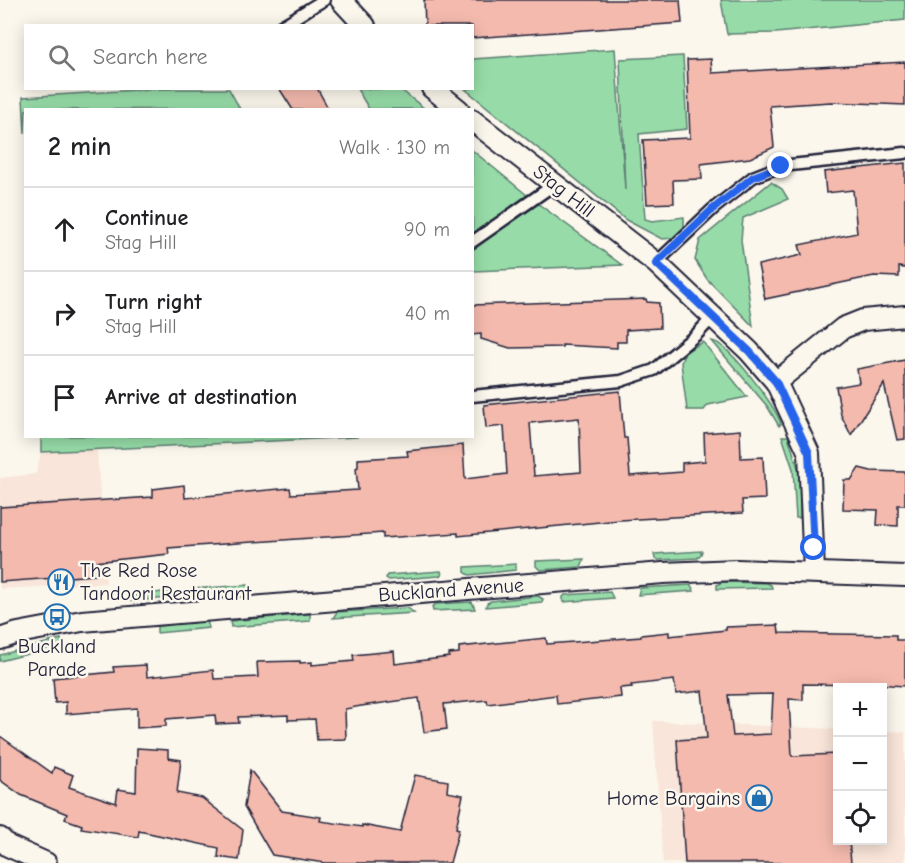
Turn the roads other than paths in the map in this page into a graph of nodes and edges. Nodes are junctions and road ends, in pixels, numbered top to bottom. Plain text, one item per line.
1 (324, 0) edge
2 (341, 0) edge
3 (284, 24) edge
4 (363, 24) edge
5 (434, 90) edge
6 (457, 108) edge
7 (474, 122) edge
8 (905, 153) edge
9 (555, 184) junction
10 (474, 241) edge
11 (656, 263) junction
12 (905, 316) edge
13 (713, 317) junction
14 (776, 382) junction
15 (474, 396) edge
16 (814, 573) junction
17 (905, 576) edge
18 (0, 639) edge
19 (0, 838) edge
20 (46, 863) edge

1 - 3 lane
2 - 4 street
5 - 6 street
7 - 9 street, Stag Hill
8 - 11 lane
9 - 10 lane
9 - 11 street, Stag Hill
11 - 13 street, Stag Hill
12 - 14 street
13 - 14 street, Stag Hill
13 - 15 lane
14 - 16 street, Stag Hill
16 - 17 street, Buckland Avenue
16 - 18 street, Buckland Avenue
19 - 20 street

